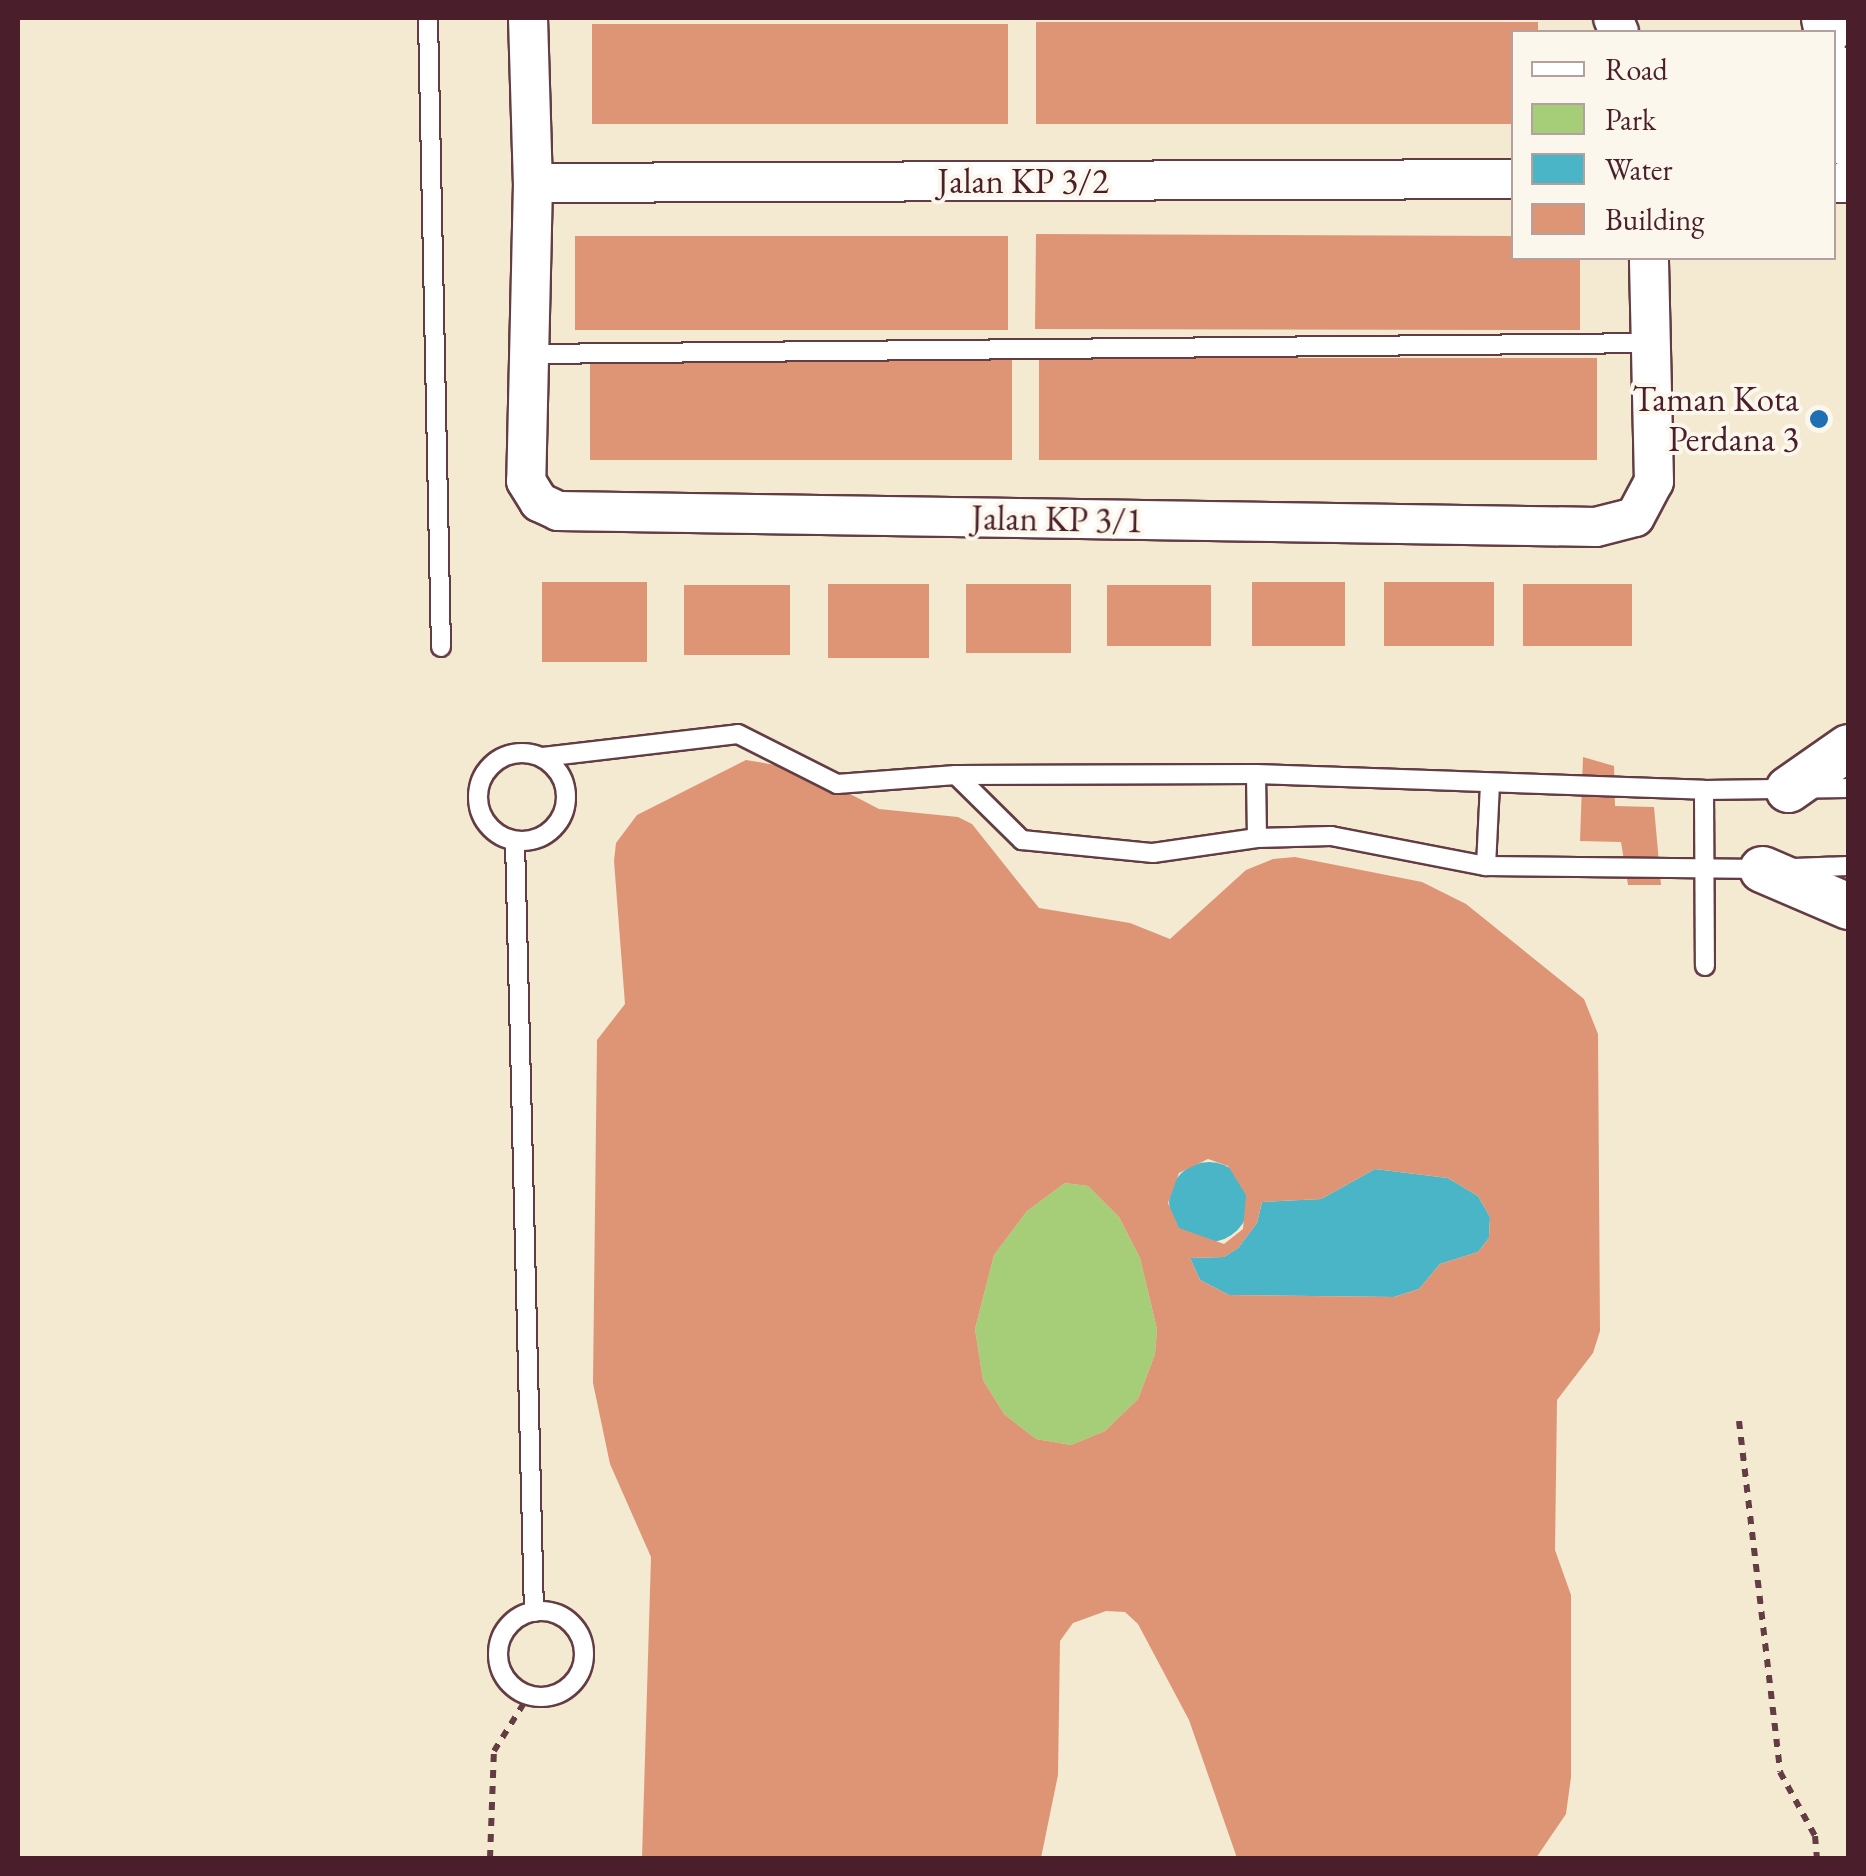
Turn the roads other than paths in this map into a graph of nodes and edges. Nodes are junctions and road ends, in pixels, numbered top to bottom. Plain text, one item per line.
1 (428, 18) edge
2 (528, 18) edge
3 (1836, 78) edge
4 (1848, 144) edge
5 (1511, 179) edge
6 (533, 183) junction
7 (1649, 260) edge
8 (1648, 343) junction
9 (530, 354) junction
10 (442, 647) dead end
11 (1848, 748) edge
12 (543, 758) junction
13 (1256, 774) junction
14 (956, 775) junction
15 (1490, 785) junction
16 (1848, 788) edge
17 (1704, 790) junction
18 (1788, 790) junction
19 (1256, 838) junction
20 (515, 841) junction
21 (1486, 866) junction
22 (1848, 866) edge
23 (1704, 867) junction
24 (1762, 869) junction
25 (1848, 906) edge
26 (1705, 966) dead end
27 (534, 1612) junction

1 - 10 lane
2 - 6 street, Jalan KP 3/1
3 - 4 street
5 - 6 street, Jalan KP 3/2
6 - 9 street, Jalan KP 3/1
7 - 8 street, Jalan KP 3/1
8 - 9 lane
8 - 9 street, Jalan KP 3/1
11 - 18 street
12 - 14 lane
12 - 20 lane
12 - 20 lane
13 - 14 lane
13 - 15 lane
13 - 19 lane
14 - 19 lane
15 - 17 lane
15 - 21 lane
16 - 18 lane
17 - 18 lane
17 - 23 lane
19 - 21 lane
20 - 27 lane
21 - 23 lane
22 - 24 lane
23 - 24 lane
23 - 26 lane
24 - 25 street
27 - 27 lane

